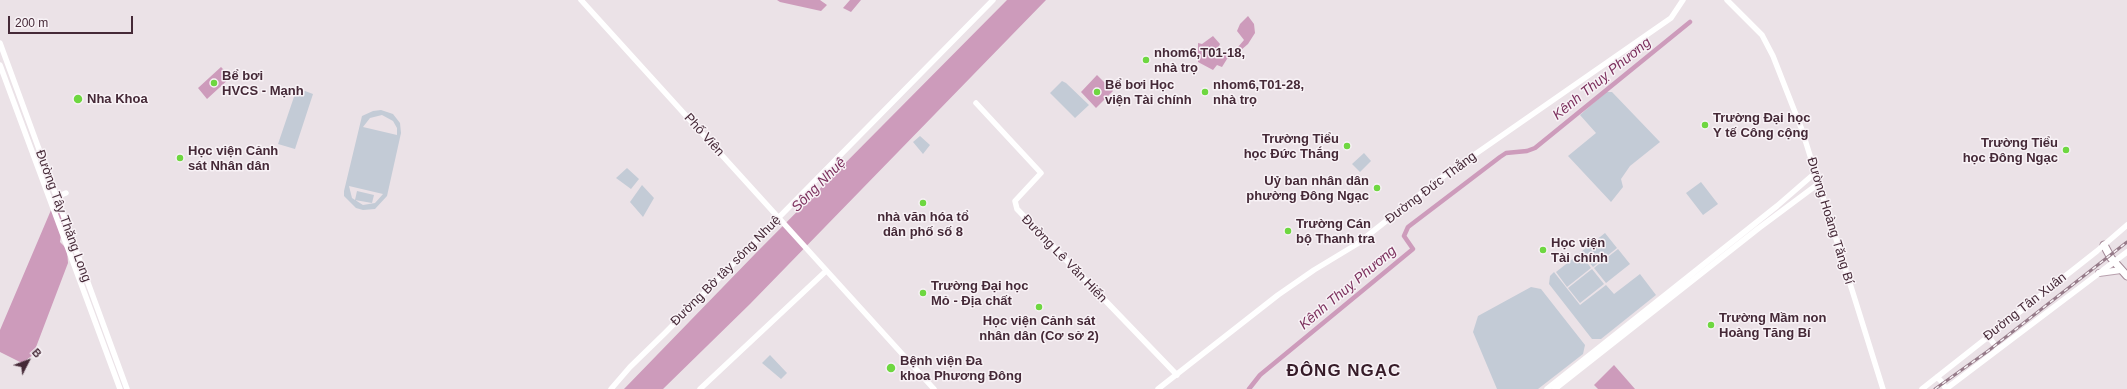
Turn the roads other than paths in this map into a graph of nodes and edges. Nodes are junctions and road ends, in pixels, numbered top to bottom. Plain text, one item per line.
1 (581, 0) edge
2 (994, 0) edge
3 (1683, 0) edge
4 (1727, 0) edge
5 (0, 43) edge
6 (0, 65) edge
7 (976, 103) dead end
8 (24, 109) junction
9 (17, 111) junction
10 (1815, 173) junction
11 (1818, 184) junction
12 (66, 193) dead end
13 (56, 197) junction
14 (778, 218) junction
15 (2127, 225) edge
16 (2104, 245) junction
17 (2127, 252) edge
18 (2114, 262) junction
19 (2121, 270) junction
20 (826, 271) junction
21 (2099, 273) junction
22 (2127, 276) edge
23 (1988, 336) junction
24 (1998, 349) junction
25 (1177, 375) junction
26 (1937, 377) junction
27 (120, 389) edge
28 (127, 389) edge
29 (611, 389) edge
30 (700, 389) edge
31 (934, 389) edge
32 (1158, 389) edge
33 (1547, 389) edge
34 (1555, 389) edge
35 (1883, 389) edge
36 (1922, 389) edge
37 (1946, 389) edge

1 - 14 street, Phố Viên
2 - 14 street, Đường Bờ tây sông Nhuệ
3 - 25 street, Đường Đức Thắng
4 - 10 street, Đường Hoàng Tăng Bí
5 - 8 street, Đường Tây Thăng Long
6 - 9 street, Đường Tây Thăng Long
7 - 25 street, Đường Lê Văn Hiến
8 - 9 street
8 - 13 street, Đường Tây Thăng Long
9 - 27 street, Đường Tây Thăng Long
10 - 11 street, Đường Hoàng Tăng Bí
10 - 33 street
11 - 34 street
11 - 35 street, Đường Hoàng Tăng Bí
12 - 13 street
13 - 28 street, Đường Tây Thăng Long
14 - 20 street, Phố Viên
14 - 29 street, Đường Bờ tây sông Nhuệ
15 - 16 street, Đường Tân Xuân
16 - 18 highway
16 - 23 street, Đường Tân Xuân
17 - 18 street, Đường Tân Xuân
18 - 19 highway
18 - 21 street, Đường Tân Xuân
19 - 21 main road
19 - 22 highway
20 - 30 street
20 - 31 street, Phố Viên
21 - 24 street, Đường Tân Xuân
23 - 24 street
23 - 26 street, Đường Tân Xuân
24 - 37 street, Đường Tân Xuân
25 - 32 street, Đường Đức Thắng
26 - 36 street, Đường Tân Xuân
26 - 37 street

